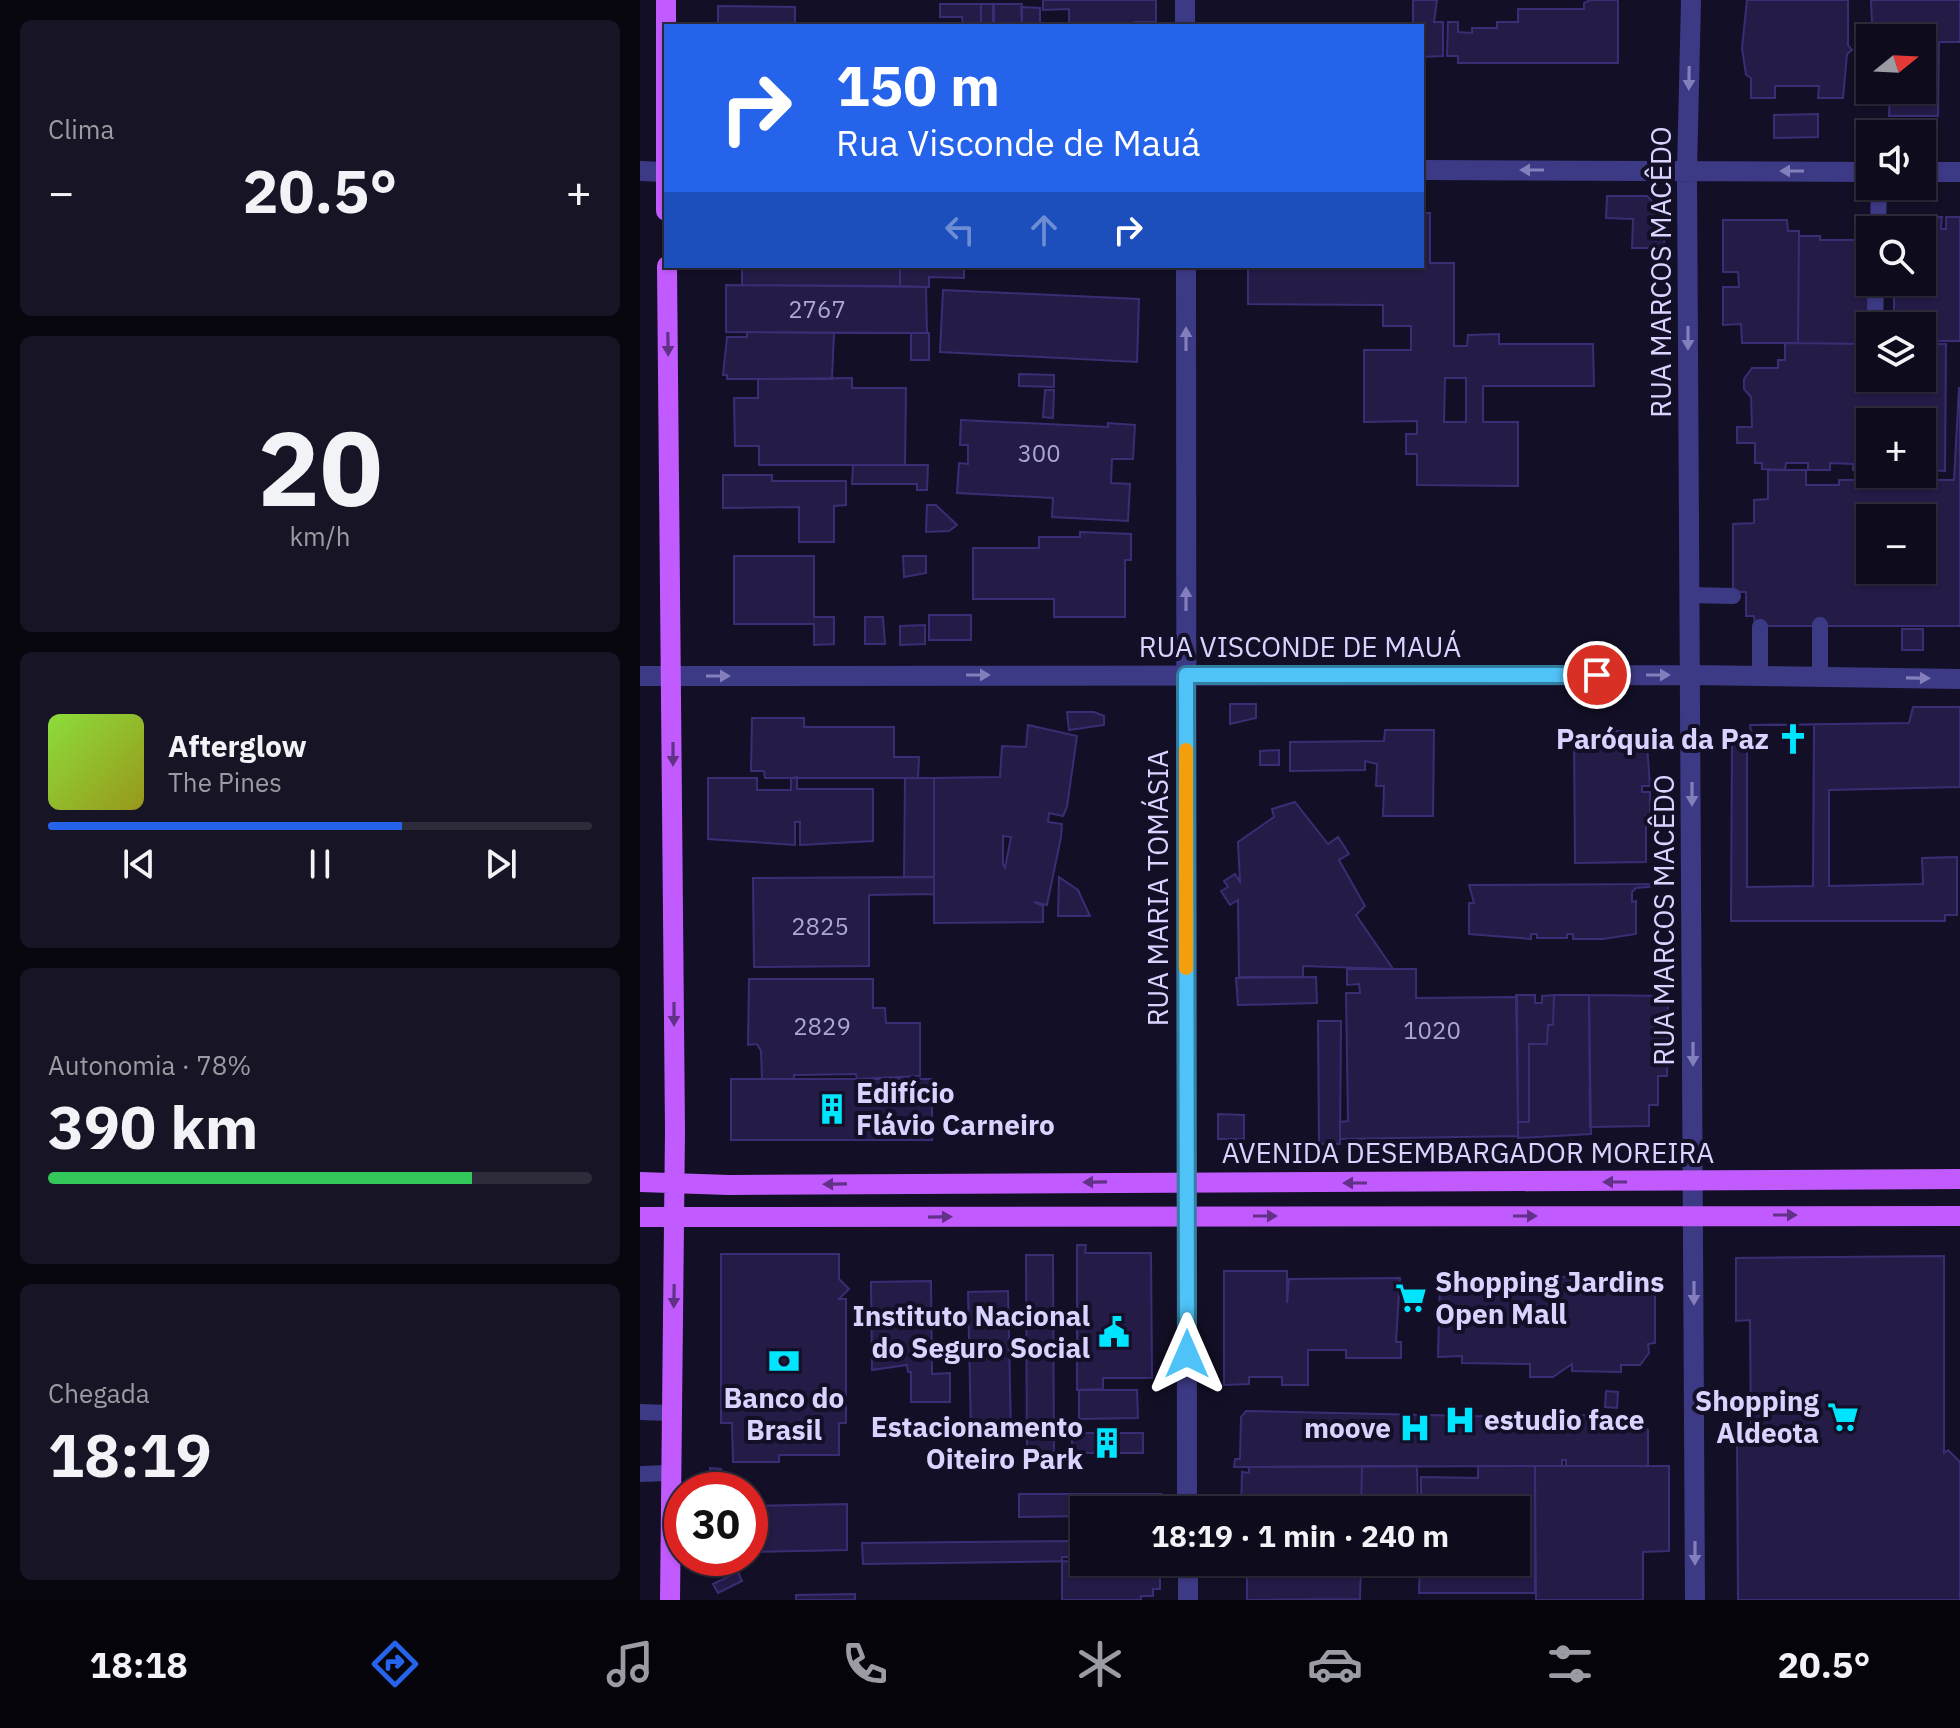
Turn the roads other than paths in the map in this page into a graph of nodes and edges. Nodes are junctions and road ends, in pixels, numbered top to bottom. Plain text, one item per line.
1 (666, 0) edge
2 (1185, 0) edge
3 (1691, 0) edge
4 (666, 24) edge
5 (1185, 24) edge
6 (1424, 170) edge
7 (640, 171) edge
8 (1687, 171) junction
9 (664, 172) edge
10 (1856, 172) edge
11 (1936, 172) edge
12 (1960, 172) edge
13 (667, 268) edge
14 (1186, 268) edge
15 (1689, 595) junction
16 (1733, 596) dead end
17 (1820, 625) dead end
18 (1760, 627) dead end
19 (1186, 675) junction
20 (1692, 675) junction
21 (1760, 675) junction
22 (640, 676) edge
23 (672, 676) junction
24 (1820, 676) junction
25 (1960, 679) edge
26 (1960, 1179) edge
27 (1187, 1181) junction
28 (1693, 1181) junction
29 (640, 1182) edge
30 (674, 1183) junction
31 (1693, 1215) junction
32 (1960, 1216) edge
33 (640, 1217) edge
34 (1187, 1217) junction
35 (675, 1218) junction
36 (640, 1412) edge
37 (671, 1413) junction
38 (670, 1472) edge
39 (664, 1473) edge
40 (640, 1474) edge
41 (1187, 1496) edge
42 (670, 1576) edge
43 (1188, 1576) edge
44 (670, 1600) edge
45 (1188, 1600) edge
46 (1695, 1600) edge

1 - 4 main road
2 - 5 street
3 -> 8 street, RUA MARCOS MACÊDO
8 -> 6 street
7 - 9 street
10 -> 8 street
8 -> 15 street, RUA MARCOS MACÊDO
11 - 12 street
13 -> 23 main road
19 -> 14 street, RUA MARIA TOMÁSIA
15 - 16 lane
15 - 20 street, RUA MARCOS MACÊDO
17 - 24 lane
18 - 21 lane
19 -> 20 street, RUA VISCONDE DE MAUÁ
23 -> 19 street, RUA VISCONDE DE MAUÁ
19 - 27 street, RUA MARIA TOMÁSIA
20 - 21 street, RUA VISCONDE DE MAUÁ
20 -> 28 street, RUA MARCOS MACÊDO
21 - 24 street, RUA VISCONDE DE MAUÁ
22 - 23 street, RUA VISCONDE DE MAUÁ
23 -> 30 main road
24 -> 25 street, RUA VISCONDE DE MAUÁ
26 - 28 main road, AVENIDA DESEMBARGADOR MOREIRA
28 -> 27 main road, AVENIDA DESEMBARGADOR MOREIRA
27 -> 30 main road, AVENIDA DESEMBARGADOR MOREIRA
27 - 34 street, RUA MARIA TOMÁSIA
28 - 31 street, RUA MARCOS MACÊDO
29 - 30 main road, AVENIDA DESEMBARGADOR MOREIRA
30 - 35 main road
31 -> 32 main road
34 -> 31 main road
31 -> 46 street, RUA MARCOS MACÊDO
33 - 35 main road
35 -> 34 main road
34 - 41 street, RUA MARIA TOMÁSIA
35 -> 37 main road
36 - 37 lane
37 - 38 main road
39 - 40 lane
42 - 44 main road
43 - 45 street

